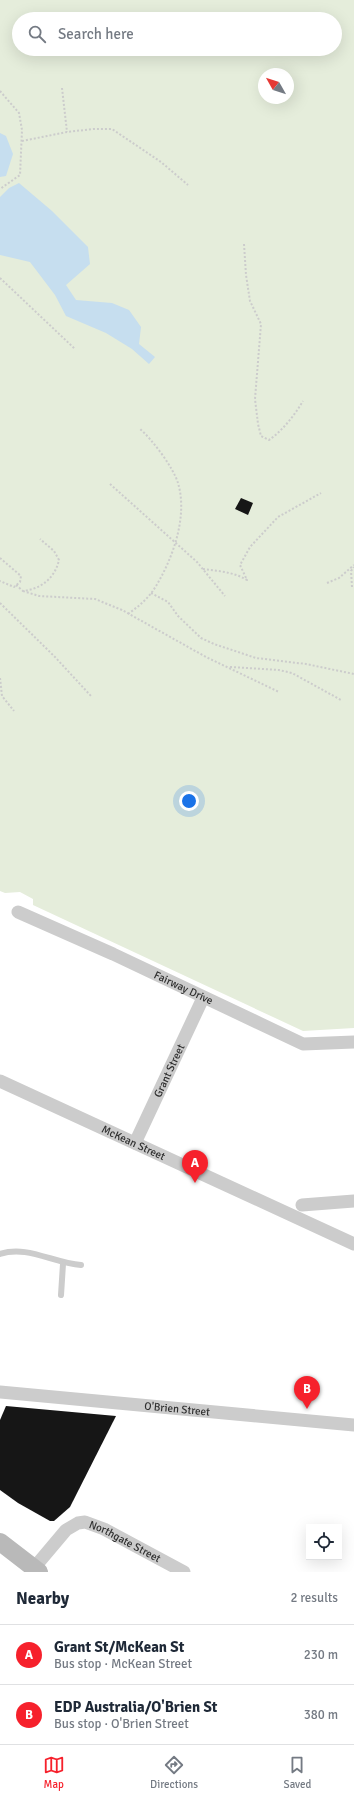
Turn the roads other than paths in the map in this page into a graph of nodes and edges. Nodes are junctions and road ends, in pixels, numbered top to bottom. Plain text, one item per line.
1 (18, 912) dead end
2 (203, 998) junction
3 (354, 1042) edge
4 (0, 1081) edge
5 (135, 1143) junction
6 (354, 1201) edge
7 (302, 1205) dead end
8 (354, 1244) edge
9 (0, 1254) edge
10 (63, 1264) junction
11 (81, 1265) dead end
12 (61, 1295) dead end
13 (0, 1392) edge
14 (354, 1425) edge
15 (0, 1542) edge
16 (0, 1555) edge
17 (31, 1571) edge
18 (184, 1572) edge

1 - 2 street, Fairway Drive
2 - 3 street, Fairway Drive
2 - 5 street, Grant Street
4 - 5 street, McKean Street
5 - 8 street, McKean Street
6 - 7 street
9 - 10 lane
10 - 11 lane
10 - 12 lane
13 - 14 street, O'Brien Street
15 - 17 main road
16 - 17 main road
17 - 18 street, Northgate Street

